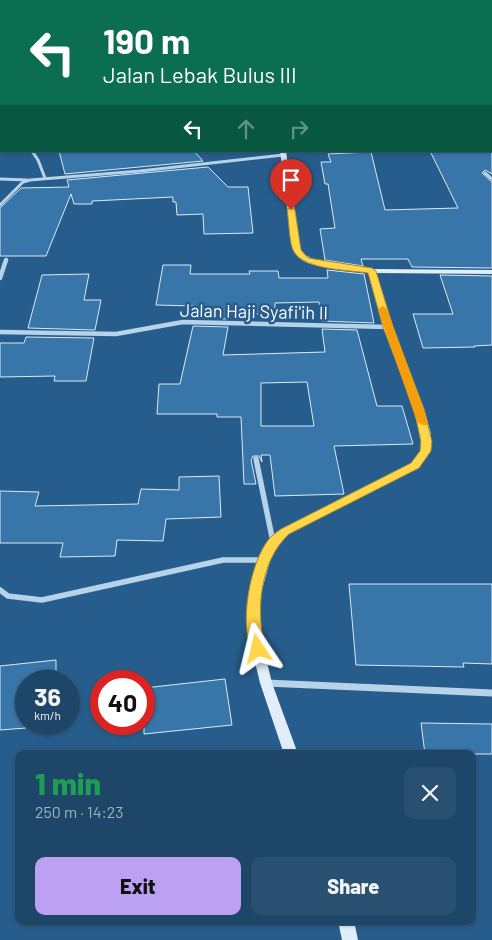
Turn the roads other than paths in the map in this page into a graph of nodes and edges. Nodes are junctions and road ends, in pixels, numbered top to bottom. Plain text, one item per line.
1 (0, 0) edge
2 (12, 0) edge
3 (33, 152) edge
4 (283, 153) edge
5 (485, 173) dead end
6 (45, 178) junction
7 (0, 179) edge
8 (492, 179) edge
9 (30, 180) junction
10 (0, 205) edge
11 (6, 260) dead end
12 (372, 271) junction
13 (492, 272) edge
14 (0, 278) edge
15 (388, 327) junction
16 (0, 332) edge
17 (256, 459) dead end
18 (273, 542) junction
19 (264, 560) junction
20 (0, 590) edge
21 (266, 683) junction
22 (492, 693) edge
23 (290, 750) edge
24 (347, 925) edge
25 (350, 940) edge

1 - 2 street
3 - 6 street
4 - 6 street
4 - 12 street
5 - 8 street
6 - 9 street
7 - 9 street
9 - 10 street
11 - 14 street
12 - 13 street
12 - 15 street
15 - 16 street, Jalan Haji Syafi'ih II
15 - 18 street
17 - 18 street
18 - 19 street
19 - 20 street
19 - 21 street
21 - 22 street
21 - 23 street
24 - 25 street

